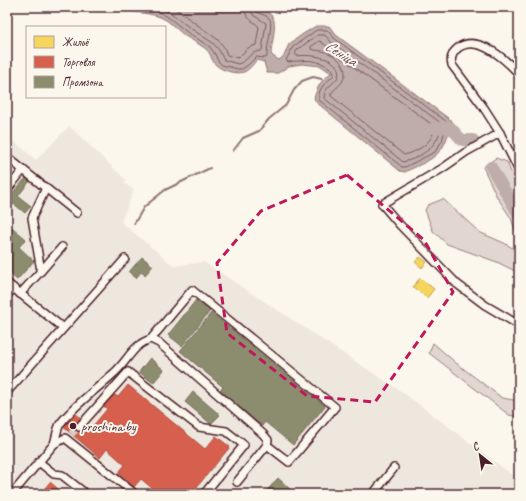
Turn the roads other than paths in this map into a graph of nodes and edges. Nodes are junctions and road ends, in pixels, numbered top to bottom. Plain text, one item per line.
1 (519, 74) edge
2 (500, 133) junction
3 (7, 157) edge
4 (23, 170) junction
5 (519, 171) edge
6 (46, 188) junction
7 (7, 190) edge
8 (77, 213) dead end
9 (62, 247) dead end
10 (125, 259) dead end
11 (40, 271) junction
12 (7, 284) edge
13 (13, 289) junction
14 (20, 294) junction
15 (7, 295) edge
16 (519, 325) edge
17 (63, 328) junction
18 (152, 339) junction
19 (7, 392) edge
20 (79, 427) tunnel mouth
21 (54, 444) junction
22 (267, 445) junction
23 (39, 462) junction
24 (394, 468) dead end
25 (237, 482) dead end
26 (376, 493) edge
27 (12, 494) edge
28 (86, 494) edge
29 (136, 494) edge
30 (204, 494) edge

1 - 2 street
2 - 5 street
2 - 16 street
3 - 4 street
4 - 6 street
4 - 7 street
6 - 8 street
6 - 11 street
9 - 11 street
10 - 17 street
11 - 14 street
12 - 13 street
13 - 14 street
13 - 15 street
14 - 17 street
17 - 19 street
18 - 21 street
18 - 22 street
18 - 22 street
20 - 30 street
21 - 23 street
21 - 29 street
22 - 25 street
23 - 27 street
23 - 28 street
24 - 26 street

